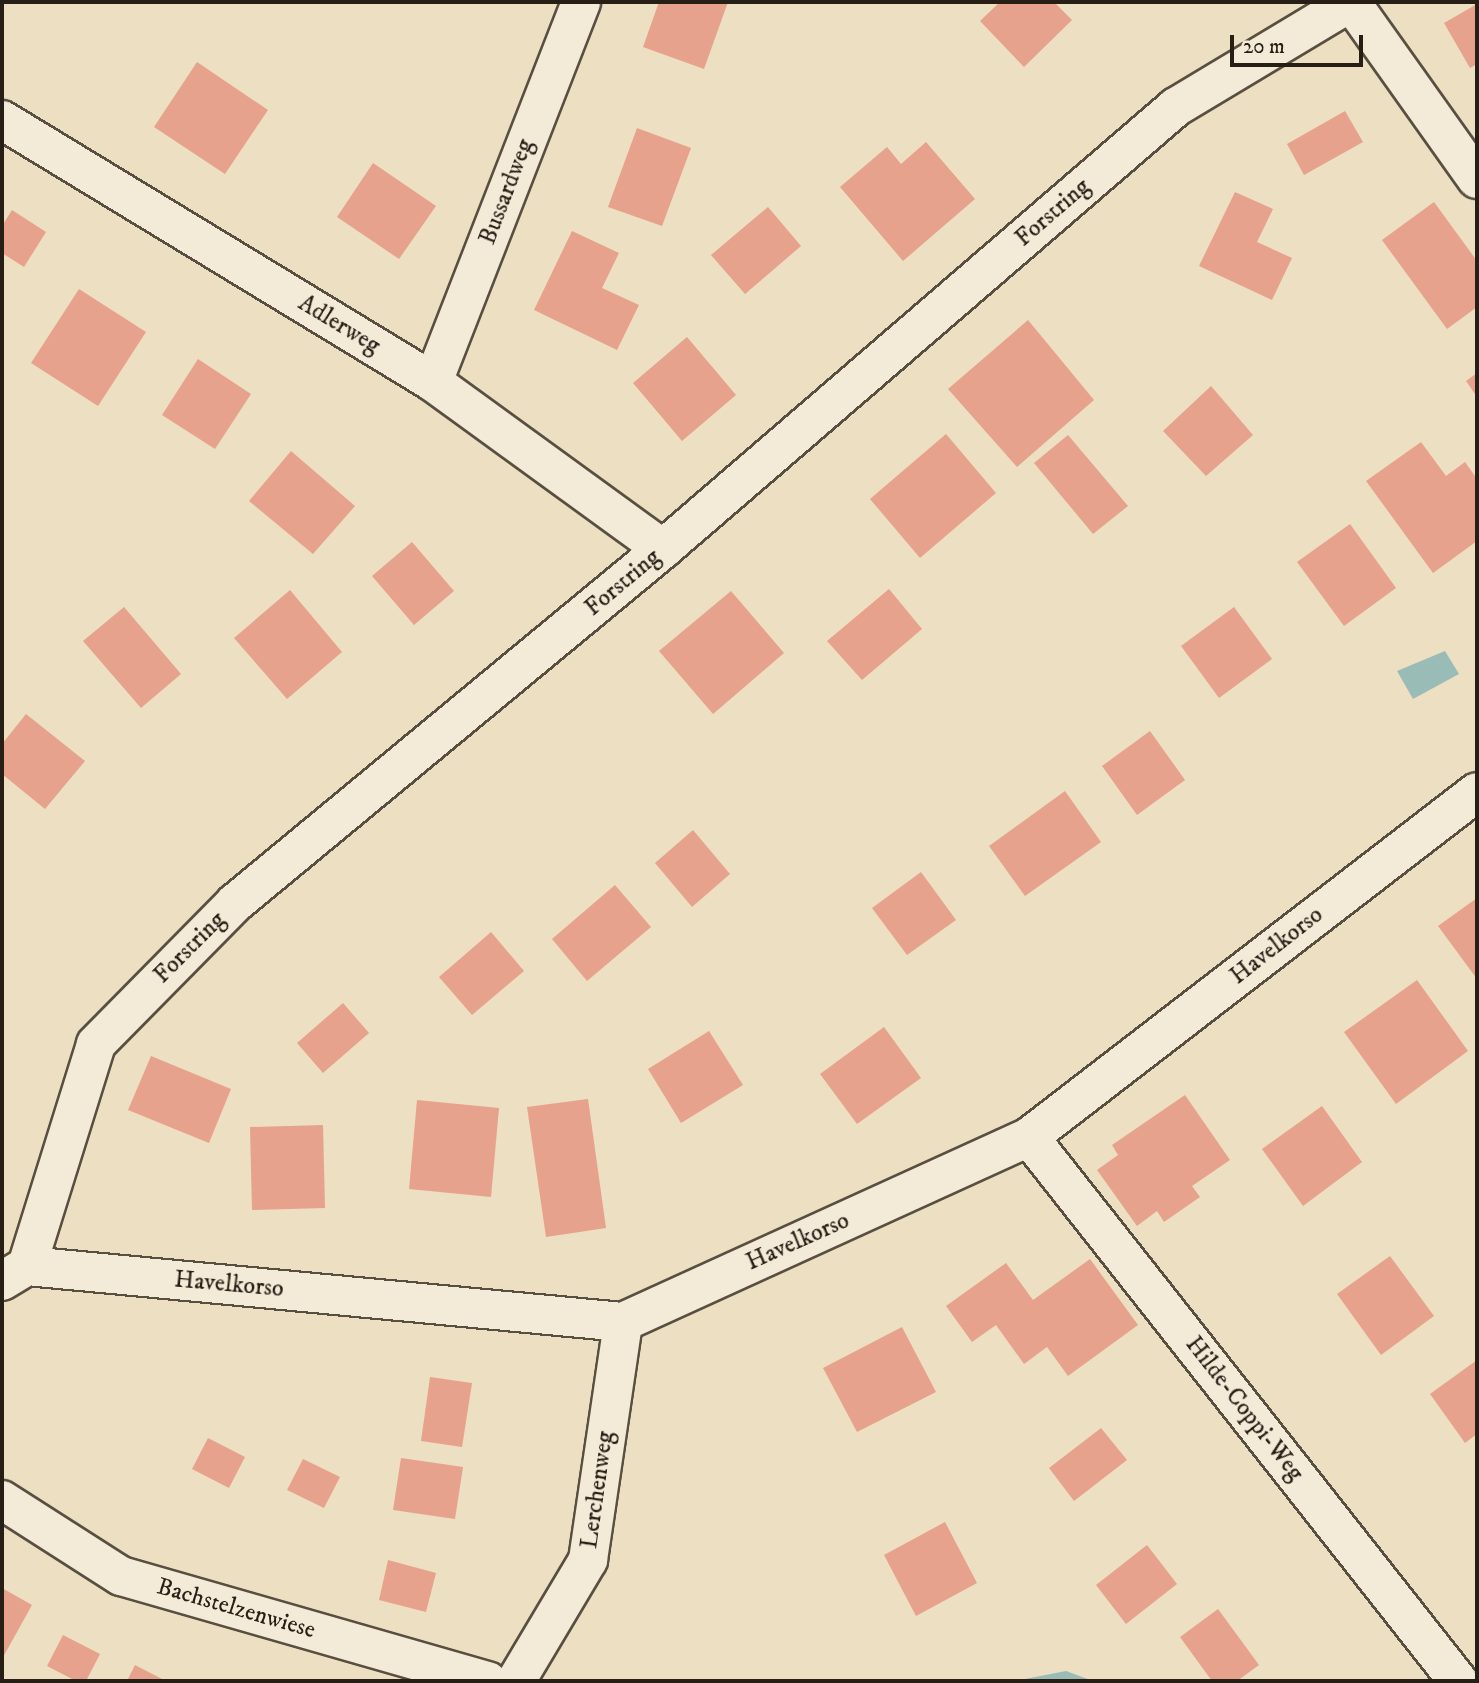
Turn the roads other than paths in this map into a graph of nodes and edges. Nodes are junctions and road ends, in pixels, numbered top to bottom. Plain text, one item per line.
1 (581, 2) edge
2 (1351, 2) edge
3 (2, 120) edge
4 (1477, 179) edge
5 (433, 382) junction
6 (663, 549) junction
7 (1477, 792) edge
8 (1029, 1137) junction
9 (14, 1273) edge
10 (622, 1322) junction
11 (2, 1500) edge
12 (488, 1681) edge
13 (516, 1681) edge
14 (1458, 1681) edge

1 - 5 street, Bussardweg
2 - 4 street
2 - 6 street, Forstring
3 - 5 street, Adlerweg
5 - 6 street, Adlerweg
6 - 9 street, Forstring
7 - 8 street, Havelkorso
8 - 10 street, Havelkorso
8 - 14 street, Hilde-Coppi-Weg
9 - 10 street, Havelkorso
10 - 13 street, Lerchenweg
11 - 12 street, Bachstelzenwiese

